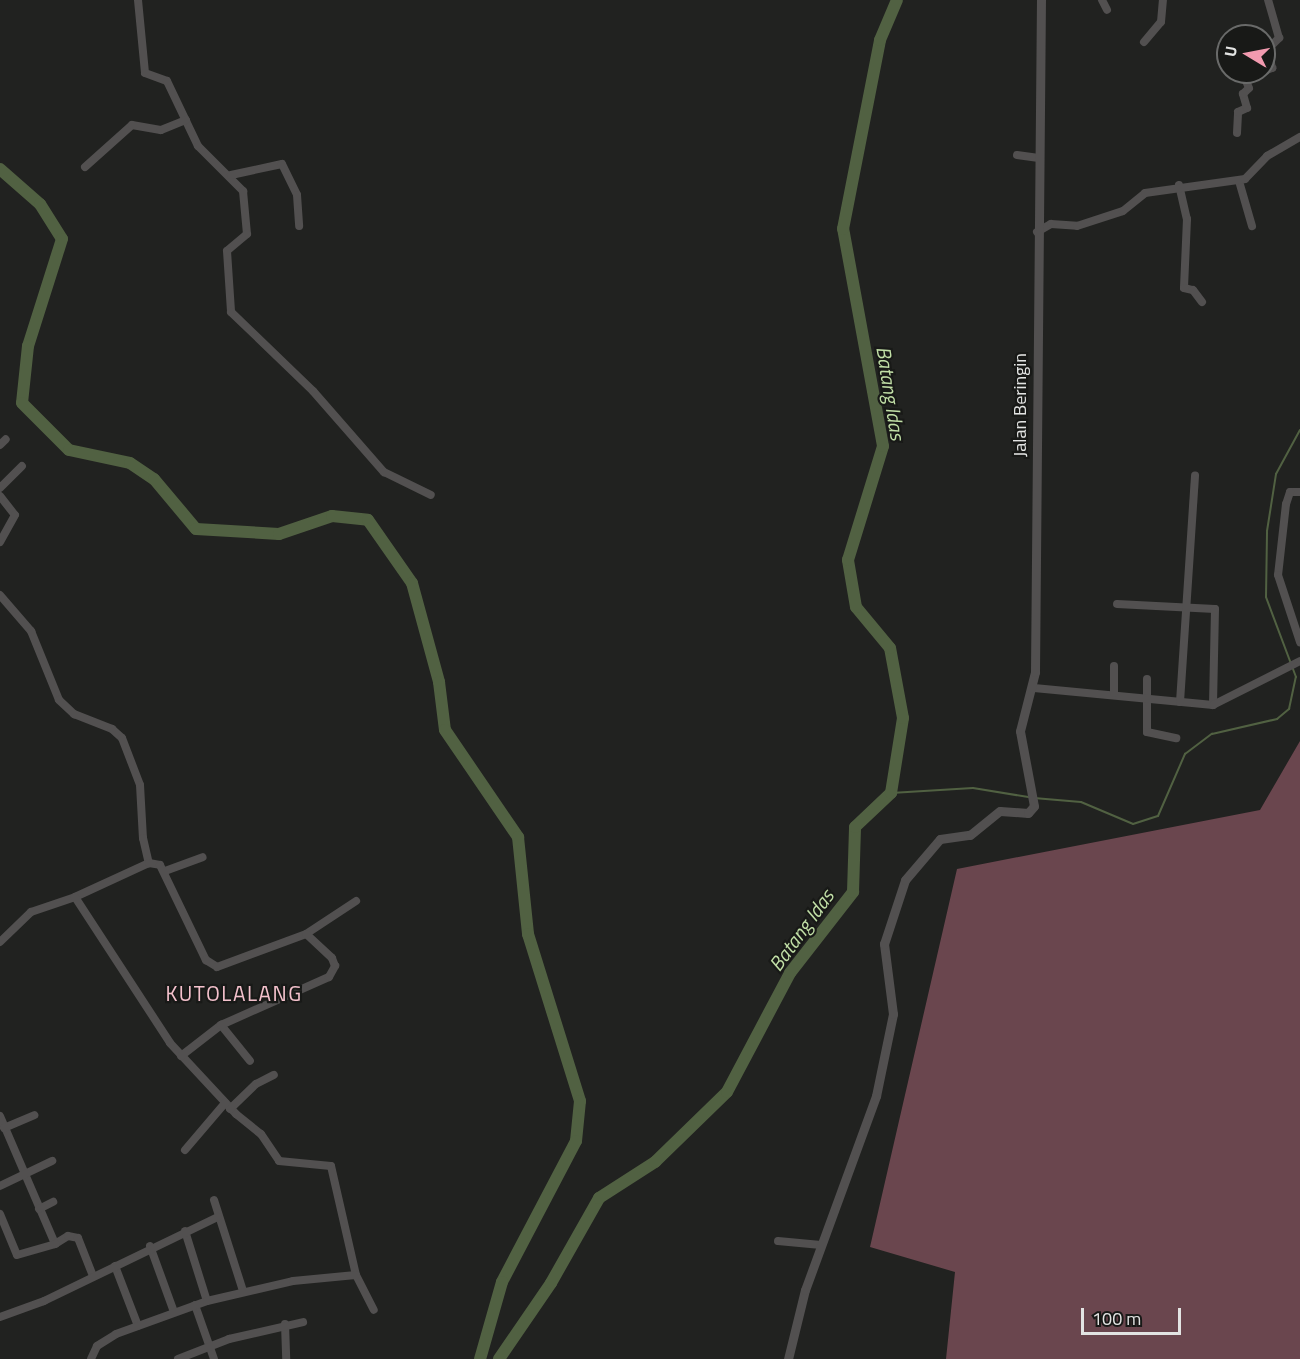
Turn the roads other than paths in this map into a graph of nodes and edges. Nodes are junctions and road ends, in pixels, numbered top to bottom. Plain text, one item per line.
1 (138, 0) edge
2 (1041, 0) edge
3 (1102, 0) edge
4 (1163, 0) edge
5 (1268, 0) edge
6 (1107, 10) dead end
7 (1275, 24) edge
8 (1276, 28) edge
9 (1276, 41) edge
10 (1144, 42) dead end
11 (1247, 84) edge
12 (186, 120) junction
13 (1237, 133) dead end
14 (1300, 137) edge
15 (1017, 155) dead end
16 (1039, 158) junction
17 (85, 167) dead end
18 (231, 175) junction
19 (1239, 181) junction
20 (1179, 185) junction
21 (298, 226) dead end
22 (1252, 226) dead end
23 (1037, 232) junction
24 (1202, 302) dead end
25 (22, 466) dead end
26 (1195, 475) dead end
27 (0, 488) edge
28 (1300, 492) edge
29 (431, 495) dead end
30 (0, 496) edge
31 (0, 542) edge
32 (0, 596) edge
33 (1117, 604) dead end
34 (1185, 607) junction
35 (1300, 642) edge
36 (1300, 662) edge
37 (1114, 666) dead end
38 (1147, 679) dead end
39 (1034, 688) junction
40 (1114, 693) junction
41 (1148, 698) junction
42 (1180, 702) junction
43 (1213, 705) junction
44 (1176, 738) dead end
45 (203, 857) dead end
46 (149, 863) junction
47 (165, 871) junction
48 (75, 897) junction
49 (356, 901) dead end
50 (306, 934) junction
51 (0, 942) edge
52 (221, 1025) junction
53 (181, 1056) junction
54 (250, 1061) dead end
55 (274, 1075) dead end
56 (228, 1106) junction
57 (34, 1115) dead end
58 (0, 1116) edge
59 (4, 1128) junction
60 (185, 1150) dead end
61 (52, 1161) dead end
62 (24, 1175) junction
63 (0, 1186) edge
64 (214, 1200) dead end
65 (53, 1202) dead end
66 (39, 1209) junction
67 (0, 1214) edge
68 (218, 1216) junction
69 (185, 1231) junction
70 (778, 1241) dead end
71 (55, 1244) junction
72 (820, 1245) junction
73 (150, 1246) junction
74 (115, 1266) junction
75 (356, 1275) junction
76 (93, 1276) junction
77 (243, 1292) junction
78 (207, 1301) junction
79 (195, 1305) junction
80 (374, 1310) dead end
81 (174, 1312) junction
82 (0, 1317) edge
83 (303, 1322) dead end
84 (285, 1324) junction
85 (138, 1326) junction
86 (210, 1347) junction
87 (91, 1359) edge
88 (179, 1359) edge
89 (214, 1359) edge
90 (284, 1359) edge
91 (788, 1359) edge

1 - 12 street
2 - 16 street, Jalan Beringin
3 - 6 street
4 - 10 street
5 - 7 street
8 - 9 street
11 - 13 street
12 - 17 street
12 - 18 street
14 - 19 street
15 - 16 street
16 - 23 street, Jalan Beringin
18 - 21 street
18 - 29 street
19 - 20 street
19 - 22 street
20 - 23 street
20 - 24 street
23 - 39 street, Jalan Beringin
25 - 27 street
26 - 34 street
28 - 35 street
30 - 31 street
32 - 46 street
33 - 34 street
34 - 42 street
34 - 43 street
36 - 43 street
37 - 40 street
38 - 41 street
39 - 40 street
39 - 72 street, Jalan Beringin
40 - 41 street
41 - 42 street
41 - 44 street
42 - 43 street
45 - 47 street
46 - 47 street
46 - 48 street
47 - 50 street
48 - 51 street
48 - 53 street
49 - 50 street
50 - 52 street
52 - 53 street
52 - 54 street
53 - 56 street
55 - 56 street
56 - 60 street
56 - 75 street
57 - 59 street
58 - 59 street
59 - 62 street
61 - 62 street
62 - 63 street
62 - 66 street
64 - 68 street
65 - 66 street
66 - 71 street
67 - 71 street
68 - 69 street
68 - 77 street
69 - 73 street
69 - 78 street
70 - 72 street
71 - 76 street
72 - 91 street
73 - 74 street
73 - 81 street
74 - 76 street
74 - 85 street
75 - 77 street
75 - 80 street
76 - 82 street
77 - 78 street
78 - 79 street
79 - 81 street
79 - 86 street
81 - 85 street
83 - 84 street
84 - 86 street
84 - 90 street
85 - 87 street
86 - 88 street
86 - 89 street

